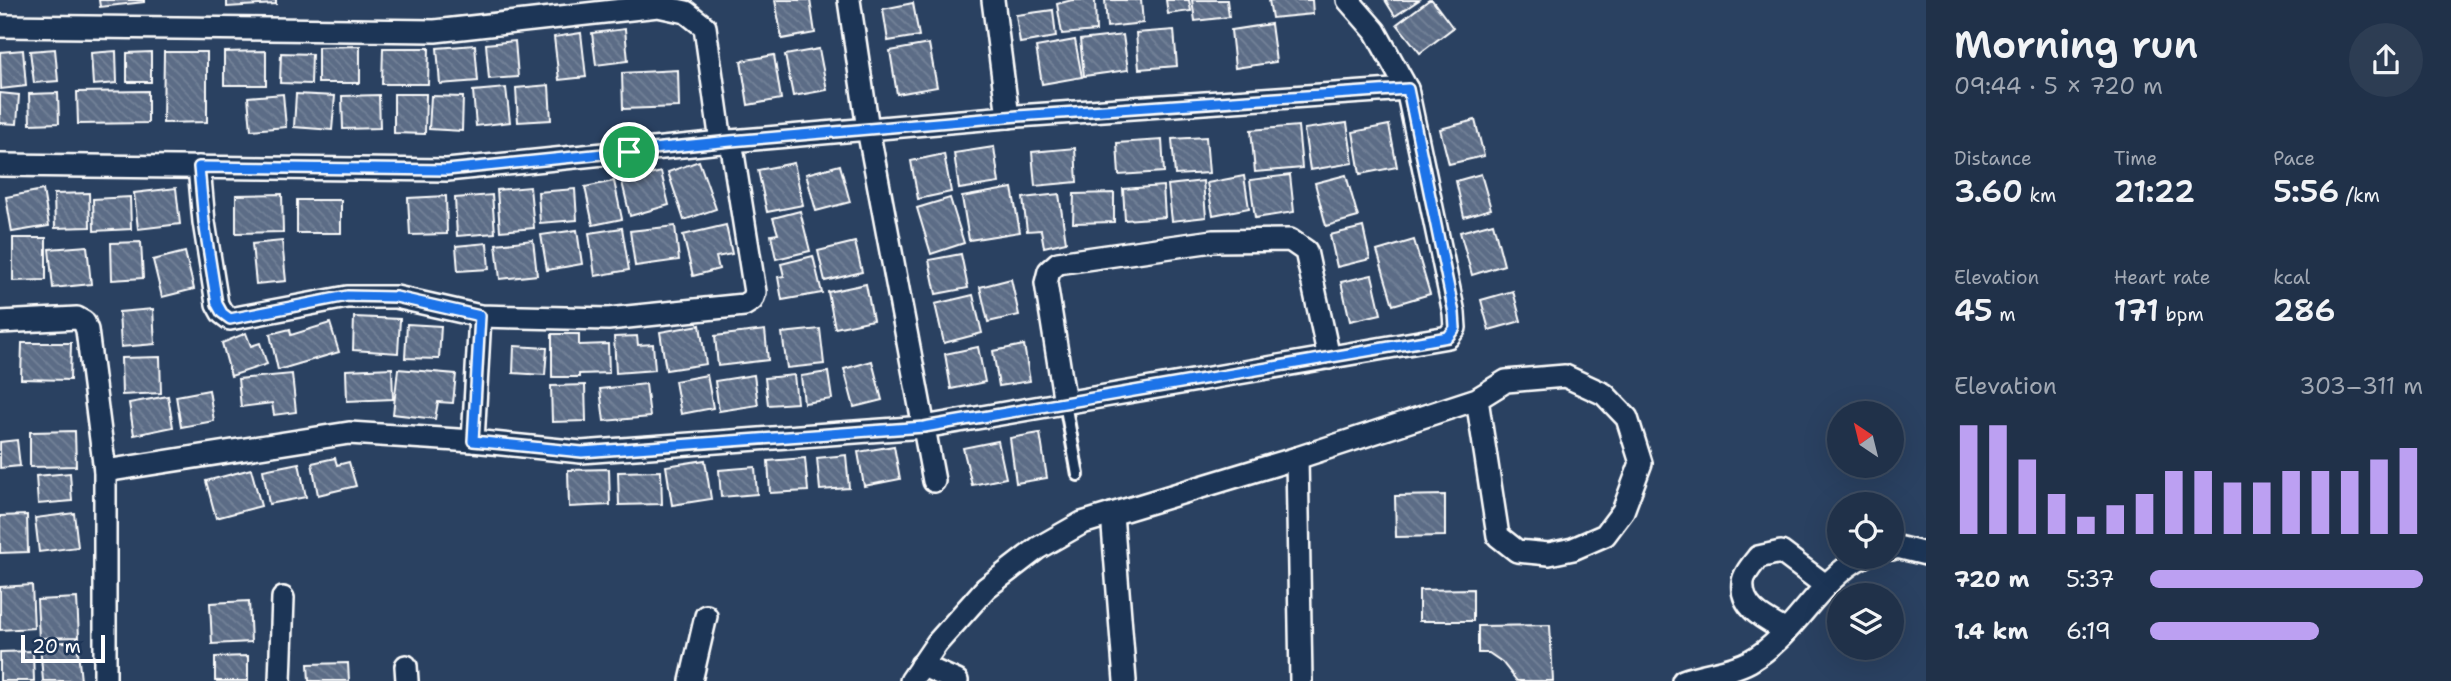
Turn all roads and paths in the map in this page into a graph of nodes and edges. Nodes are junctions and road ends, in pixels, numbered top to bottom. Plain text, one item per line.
1 (849, 0) edge
2 (993, 0) edge
3 (1348, 0) edge
4 (0, 26) edge
5 (1408, 89) junction
6 (1008, 117) junction
7 (868, 129) junction
8 (726, 142) junction
9 (0, 165) edge
10 (199, 167) junction
11 (480, 316) junction
12 (0, 323) edge
13 (1329, 358) junction
14 (1477, 398) junction
15 (1065, 403) junction
16 (924, 427) junction
17 (473, 441) junction
18 (1297, 458) junction
19 (104, 471) junction
20 (1078, 475) dead end
21 (934, 481) dead end
22 (1112, 514) junction
23 (1904, 549) edge
24 (1926, 555) edge
25 (1844, 569) edge
26 (1825, 585) junction
27 (282, 598) dead end
28 (706, 616) dead end
29 (1786, 631) junction
30 (916, 673) edge
31 (105, 681) edge
32 (280, 681) edge
33 (691, 681) edge
34 (957, 681) edge
35 (1125, 681) edge
36 (1301, 681) edge
37 (1683, 681) edge

1 - 7 street
2 - 6 street
3 - 5 street
4 - 8 street
5 - 6 street
5 - 13 street
6 - 7 street
7 - 8 street
7 - 16 street
8 - 10 street
8 - 11 street
9 - 10 street
10 - 11 street
11 - 17 street
12 - 19 street
13 - 15 street
13 - 15 street
14 - 14 street
14 - 18 street
15 - 16 street
15 - 20 lane
16 - 17 street
16 - 21 street
17 - 19 street
18 - 22 street
18 - 36 street
19 - 31 street
22 - 30 street
22 - 35 street
23 - 24 street
25 - 26 street
26 - 29 street
26 - 29 street
27 - 32 street
28 - 33 street
29 - 37 street
30 - 34 street

